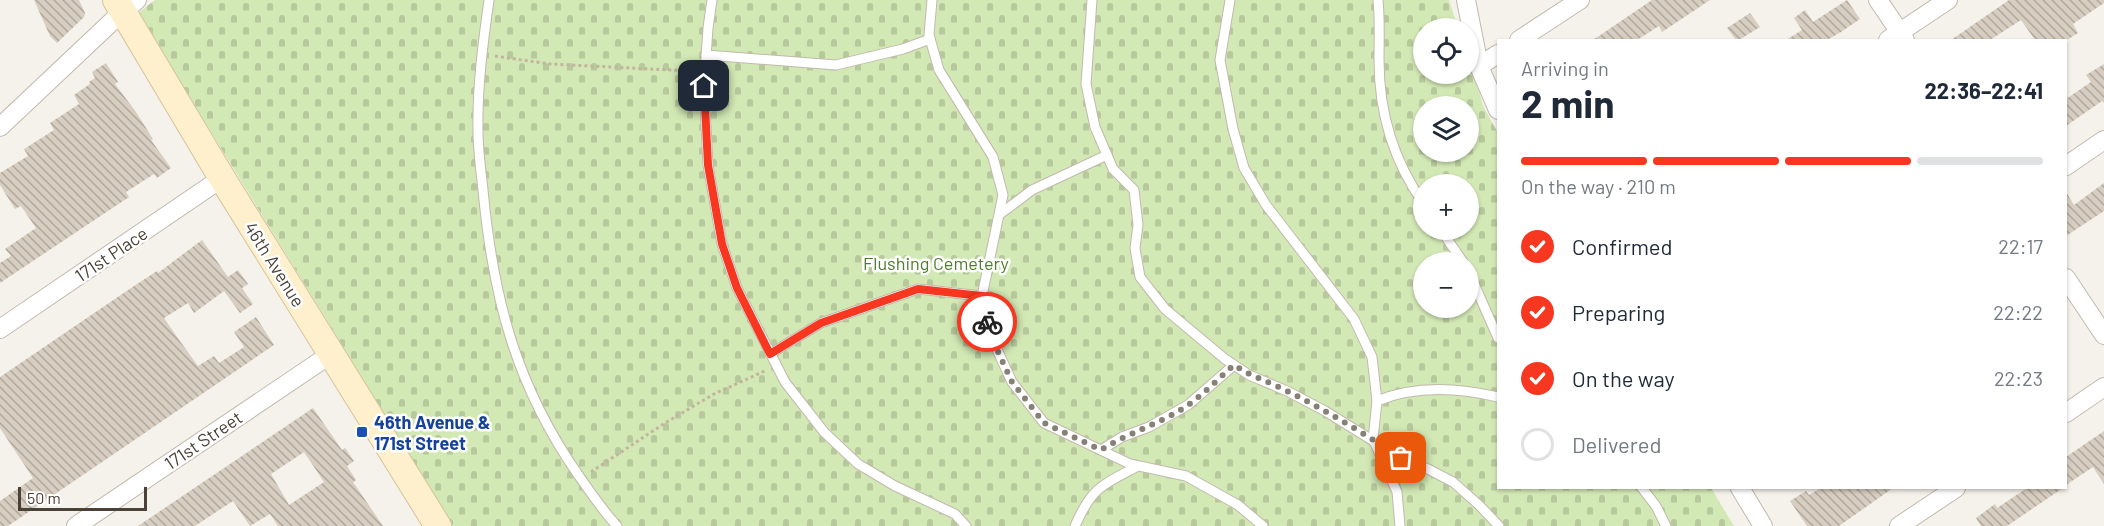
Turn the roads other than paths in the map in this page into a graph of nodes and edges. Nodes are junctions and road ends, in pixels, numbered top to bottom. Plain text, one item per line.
1 (489, 0) edge
2 (712, 0) edge
3 (932, 0) edge
4 (1092, 0) edge
5 (1230, 0) edge
6 (1378, 0) edge
7 (1466, 0) edge
8 (1580, 0) edge
9 (1878, 0) edge
10 (1948, 0) edge
11 (125, 4) edge
12 (1470, 18) edge
13 (1897, 38) edge
14 (930, 39) junction
15 (1521, 39) edge
16 (1497, 55) edge
17 (706, 56) junction
18 (1479, 66) joint
19 (1497, 109) edge
20 (0, 127) edge
21 (2104, 140) edge
22 (1107, 155) junction
23 (2067, 165) edge
24 (222, 178) junction
25 (1413, 189) edge
26 (1000, 214) junction
27 (2067, 280) edge
28 (1479, 295) edge
29 (982, 296) junction
30 (0, 329) edge
31 (2104, 335) edge
32 (1497, 336) edge
33 (331, 354) junction
34 (770, 354) junction
35 (1234, 365) junction
36 (2104, 387) edge
37 (1497, 397) edge
38 (1377, 401) junction
39 (2067, 412) edge
40 (1372, 439) junction
41 (1101, 450) junction
42 (1138, 466) junction
43 (1643, 489) edge
44 (1741, 489) edge
45 (1954, 489) edge
46 (76, 526) edge
47 (438, 526) edge
48 (617, 526) edge
49 (966, 526) edge
50 (1075, 526) edge
51 (1263, 526) edge
52 (1400, 526) edge
53 (1499, 526) edge
54 (1666, 526) edge
55 (1763, 526) edge
56 (1899, 526) edge

1 - 48 lane
2 - 17 lane
3 - 14 lane
4 - 22 lane
5 - 38 lane
6 - 25 lane
7 - 12 street
8 - 15 street
9 - 13 street
10 - 13 street
11 - 20 street
11 - 24 street, 46th Avenue
14 - 17 lane
14 - 26 lane
16 - 18 street
17 - 34 lane
18 - 19 street
21 - 23 street
22 - 26 lane
22 - 35 lane
24 - 30 street, 171st Place
24 - 33 street, 46th Avenue
26 - 29 lane
27 - 31 street
28 - 32 lane
29 - 34 lane
29 - 41 lane
33 - 46 street, 171st Street
33 - 47 street, 46th Avenue
34 - 49 lane
35 - 40 lane
35 - 41 lane
36 - 39 street
37 - 38 lane
38 - 40 lane
40 - 52 lane
40 - 53 lane
41 - 42 lane
42 - 50 lane
42 - 51 lane
43 - 54 lane
44 - 55 street
45 - 56 street

